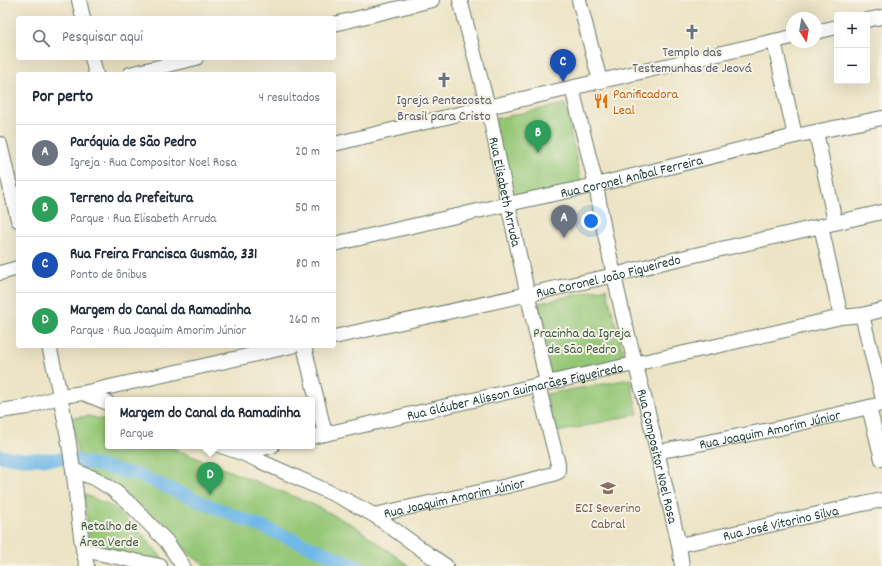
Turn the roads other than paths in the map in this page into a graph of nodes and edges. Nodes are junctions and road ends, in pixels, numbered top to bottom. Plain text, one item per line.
1 (79, 0) edge
2 (432, 0) edge
3 (460, 0) edge
4 (579, 0) edge
5 (83, 16) edge
6 (882, 17) edge
7 (870, 19) edge
8 (336, 24) edge
9 (834, 28) edge
10 (822, 31) edge
11 (786, 39) edge
12 (774, 42) junction
13 (92, 60) edge
14 (188, 60) edge
15 (96, 72) edge
16 (138, 72) edge
17 (600, 81) junction
18 (572, 88) junction
19 (488, 107) junction
20 (882, 118) edge
21 (816, 132) junction
22 (796, 136) junction
23 (336, 144) edge
24 (1, 153) edge
25 (596, 185) junction
26 (508, 204) junction
27 (16, 209) edge
28 (882, 212) edge
29 (835, 222) junction
30 (821, 226) junction
31 (336, 244) edge
32 (16, 269) edge
33 (0, 273) edge
34 (615, 275) junction
35 (527, 294) junction
36 (882, 310) edge
37 (862, 315) junction
38 (841, 317) junction
39 (336, 337) edge
40 (50, 348) edge
41 (280, 348) edge
42 (304, 348) edge
43 (636, 364) junction
44 (542, 384) junction
45 (83, 393) junction
46 (882, 395) edge
47 (61, 396) junction
48 (312, 397) edge
49 (105, 402) edge
50 (875, 406) edge
51 (0, 411) edge
52 (315, 417) edge
53 (318, 436) edge
54 (230, 449) edge
55 (259, 449) edge
56 (657, 452) junction
57 (242, 453) junction
58 (882, 459) edge
59 (73, 470) junction
60 (558, 472) joint
61 (882, 500) edge
62 (374, 516) junction
63 (679, 545) junction
64 (83, 550) junction
65 (87, 566) edge
66 (160, 566) edge
67 (183, 566) edge
68 (446, 566) edge
69 (682, 566) edge

1 - 5 street
2 - 8 street
3 - 19 street, Rua Elisabeth Arruda
4 - 17 street
6 - 7 street
9 - 10 street
11 - 12 street
12 - 17 street
12 - 22 street
13 - 15 street
14 - 16 street
17 - 18 street
18 - 19 street
18 - 25 street, Rua Compositor Noel Rosa
19 - 23 street
19 - 26 street, Rua Elisabeth Arruda
20 - 21 street, Rua Coronel Aníbal Ferreira
21 - 22 street, Rua Coronel Aníbal Ferreira
21 - 29 street
22 - 25 street, Rua Coronel Aníbal Ferreira
24 - 27 street
25 - 26 street, Rua Coronel Aníbal Ferreira
25 - 34 street, Rua Compositor Noel Rosa
26 - 31 street, Rua Coronel Aníbal Ferreira
26 - 35 street, Rua Elisabeth Arruda
28 - 29 street, Rua Coronel João Figueiredo
29 - 30 street, Rua Coronel João Figueiredo
30 - 34 street, Rua Coronel João Figueiredo
30 - 38 street
32 - 33 street
34 - 35 street, Rua Coronel João Figueiredo
34 - 43 street, Rua Compositor Noel Rosa
35 - 39 street, Rua Coronel João Figueiredo
35 - 44 street, Rua Elisabeth Arruda
36 - 37 street, Rua Gláuber Alisson Guimarães Figueiredo
37 - 38 street, Rua Gláuber Alisson Guimarães Figueiredo
37 - 46 street
38 - 43 street, Rua Gláuber Alisson Guimarães Figueiredo
40 - 47 street
41 - 45 street
42 - 48 street
43 - 44 street, Rua Gláuber Alisson Guimarães Figueiredo
43 - 56 street, Rua Compositor Noel Rosa
44 - 53 street, Rua Gláuber Alisson Guimarães Figueiredo
44 - 60 street, Rua Elisabeth Arruda
45 - 47 street
45 - 49 street
47 - 51 street
47 - 59 street
50 - 56 street, Rua Joaquim Amorim Júnior
50 - 58 street
52 - 53 street
54 - 57 street, Rua Joaquim Amorim Júnior
55 - 57 street
56 - 63 street, Rua Compositor Noel Rosa
57 - 62 street, Rua Joaquim Amorim Júnior
59 - 64 street
59 - 67 street
60 - 62 street, Rua Joaquim Amorim Júnior
61 - 63 street, Rua José Vitorino Silva
62 - 68 street, Rua Joaquim Amorim Júnior
63 - 69 street, Rua Compositor Noel Rosa
64 - 65 street
64 - 66 street

